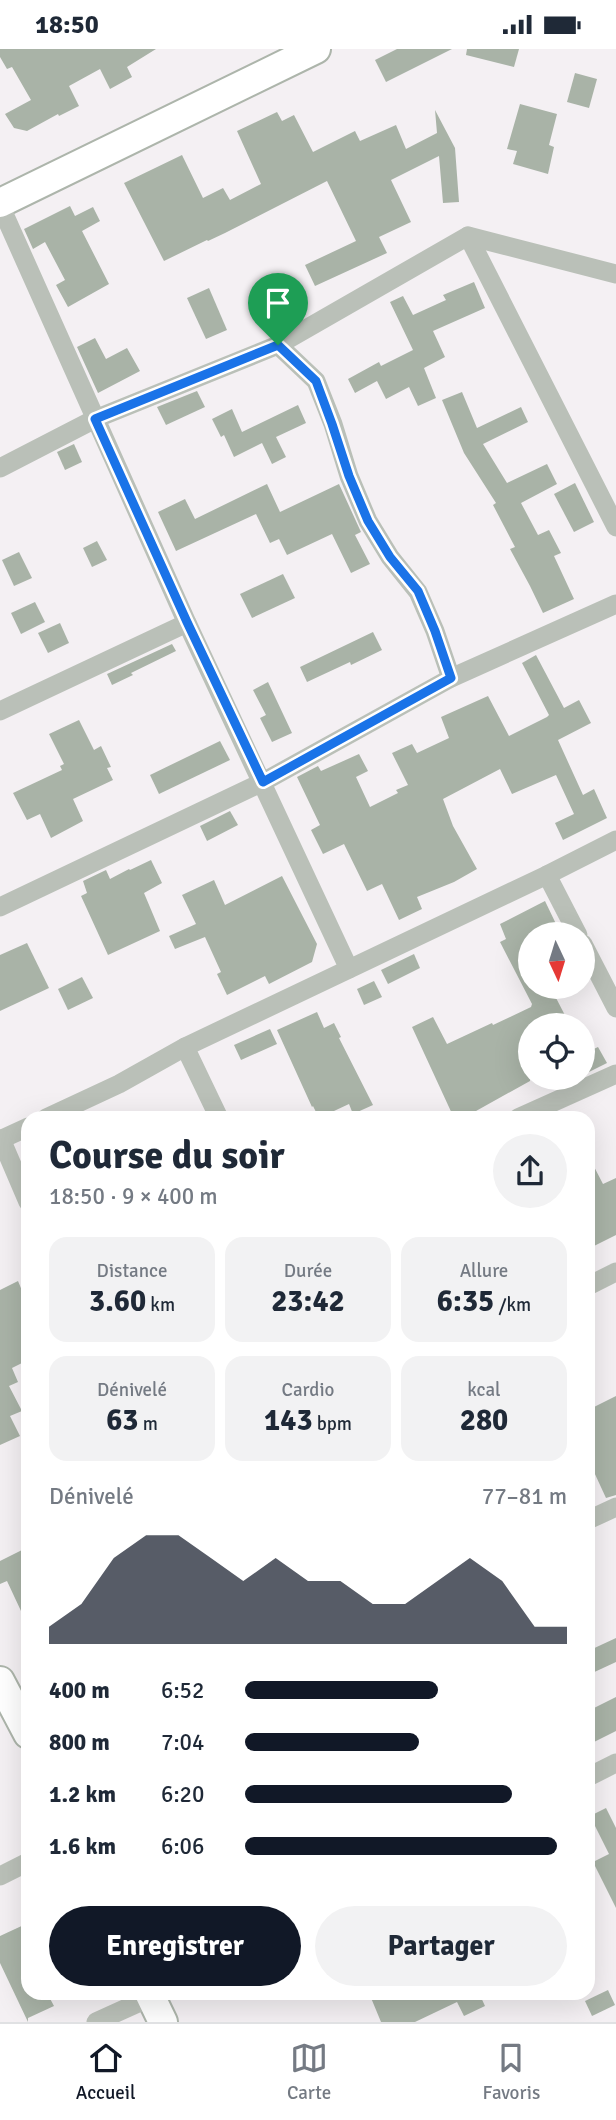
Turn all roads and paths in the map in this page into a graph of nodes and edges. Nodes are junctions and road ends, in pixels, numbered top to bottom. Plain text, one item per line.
1 (316, 49) edge
2 (0, 204) edge
3 (468, 236) junction
4 (616, 274) edge
5 (278, 345) junction
6 (95, 419) junction
7 (0, 468) edge
8 (616, 527) edge
9 (616, 604) edge
10 (187, 622) junction
11 (451, 678) junction
12 (0, 711) edge
13 (263, 782) junction
14 (616, 840) edge
15 (547, 875) junction
16 (0, 907) edge
17 (571, 922) edge
18 (595, 964) edge
19 (349, 969) junction
20 (610, 989) edge
21 (616, 1008) edge
22 (185, 1047) junction
23 (616, 1074) edge
24 (61, 1111) edge
25 (216, 1111) edge
26 (534, 1111) edge
27 (21, 1130) edge
28 (1, 1140) edge
29 (21, 1186) edge
30 (616, 1272) edge
31 (595, 1282) edge
32 (616, 1507) edge
33 (595, 1517) edge
34 (3, 1693) edge
35 (21, 1723) edge
36 (616, 1763) edge
37 (595, 1774) edge
38 (21, 1866) edge
39 (0, 1876) edge
40 (156, 2002) edge
41 (96, 2022) edge

1 - 2 street
2 - 6 street
3 - 4 street
3 - 5 street
3 - 8 street
5 - 6 street
5 - 11 street
6 - 7 street
6 - 10 street
9 - 11 street
10 - 12 street
10 - 13 street
11 - 13 street
13 - 16 street
13 - 19 street
14 - 15 street
15 - 17 street
15 - 19 street
18 - 20 street
19 - 22 street
20 - 21 street
22 - 24 street
22 - 25 street
23 - 26 street
27 - 28 street
28 - 29 street
30 - 31 street
32 - 33 street
34 - 35 street
36 - 37 street
38 - 39 street
40 - 41 street

